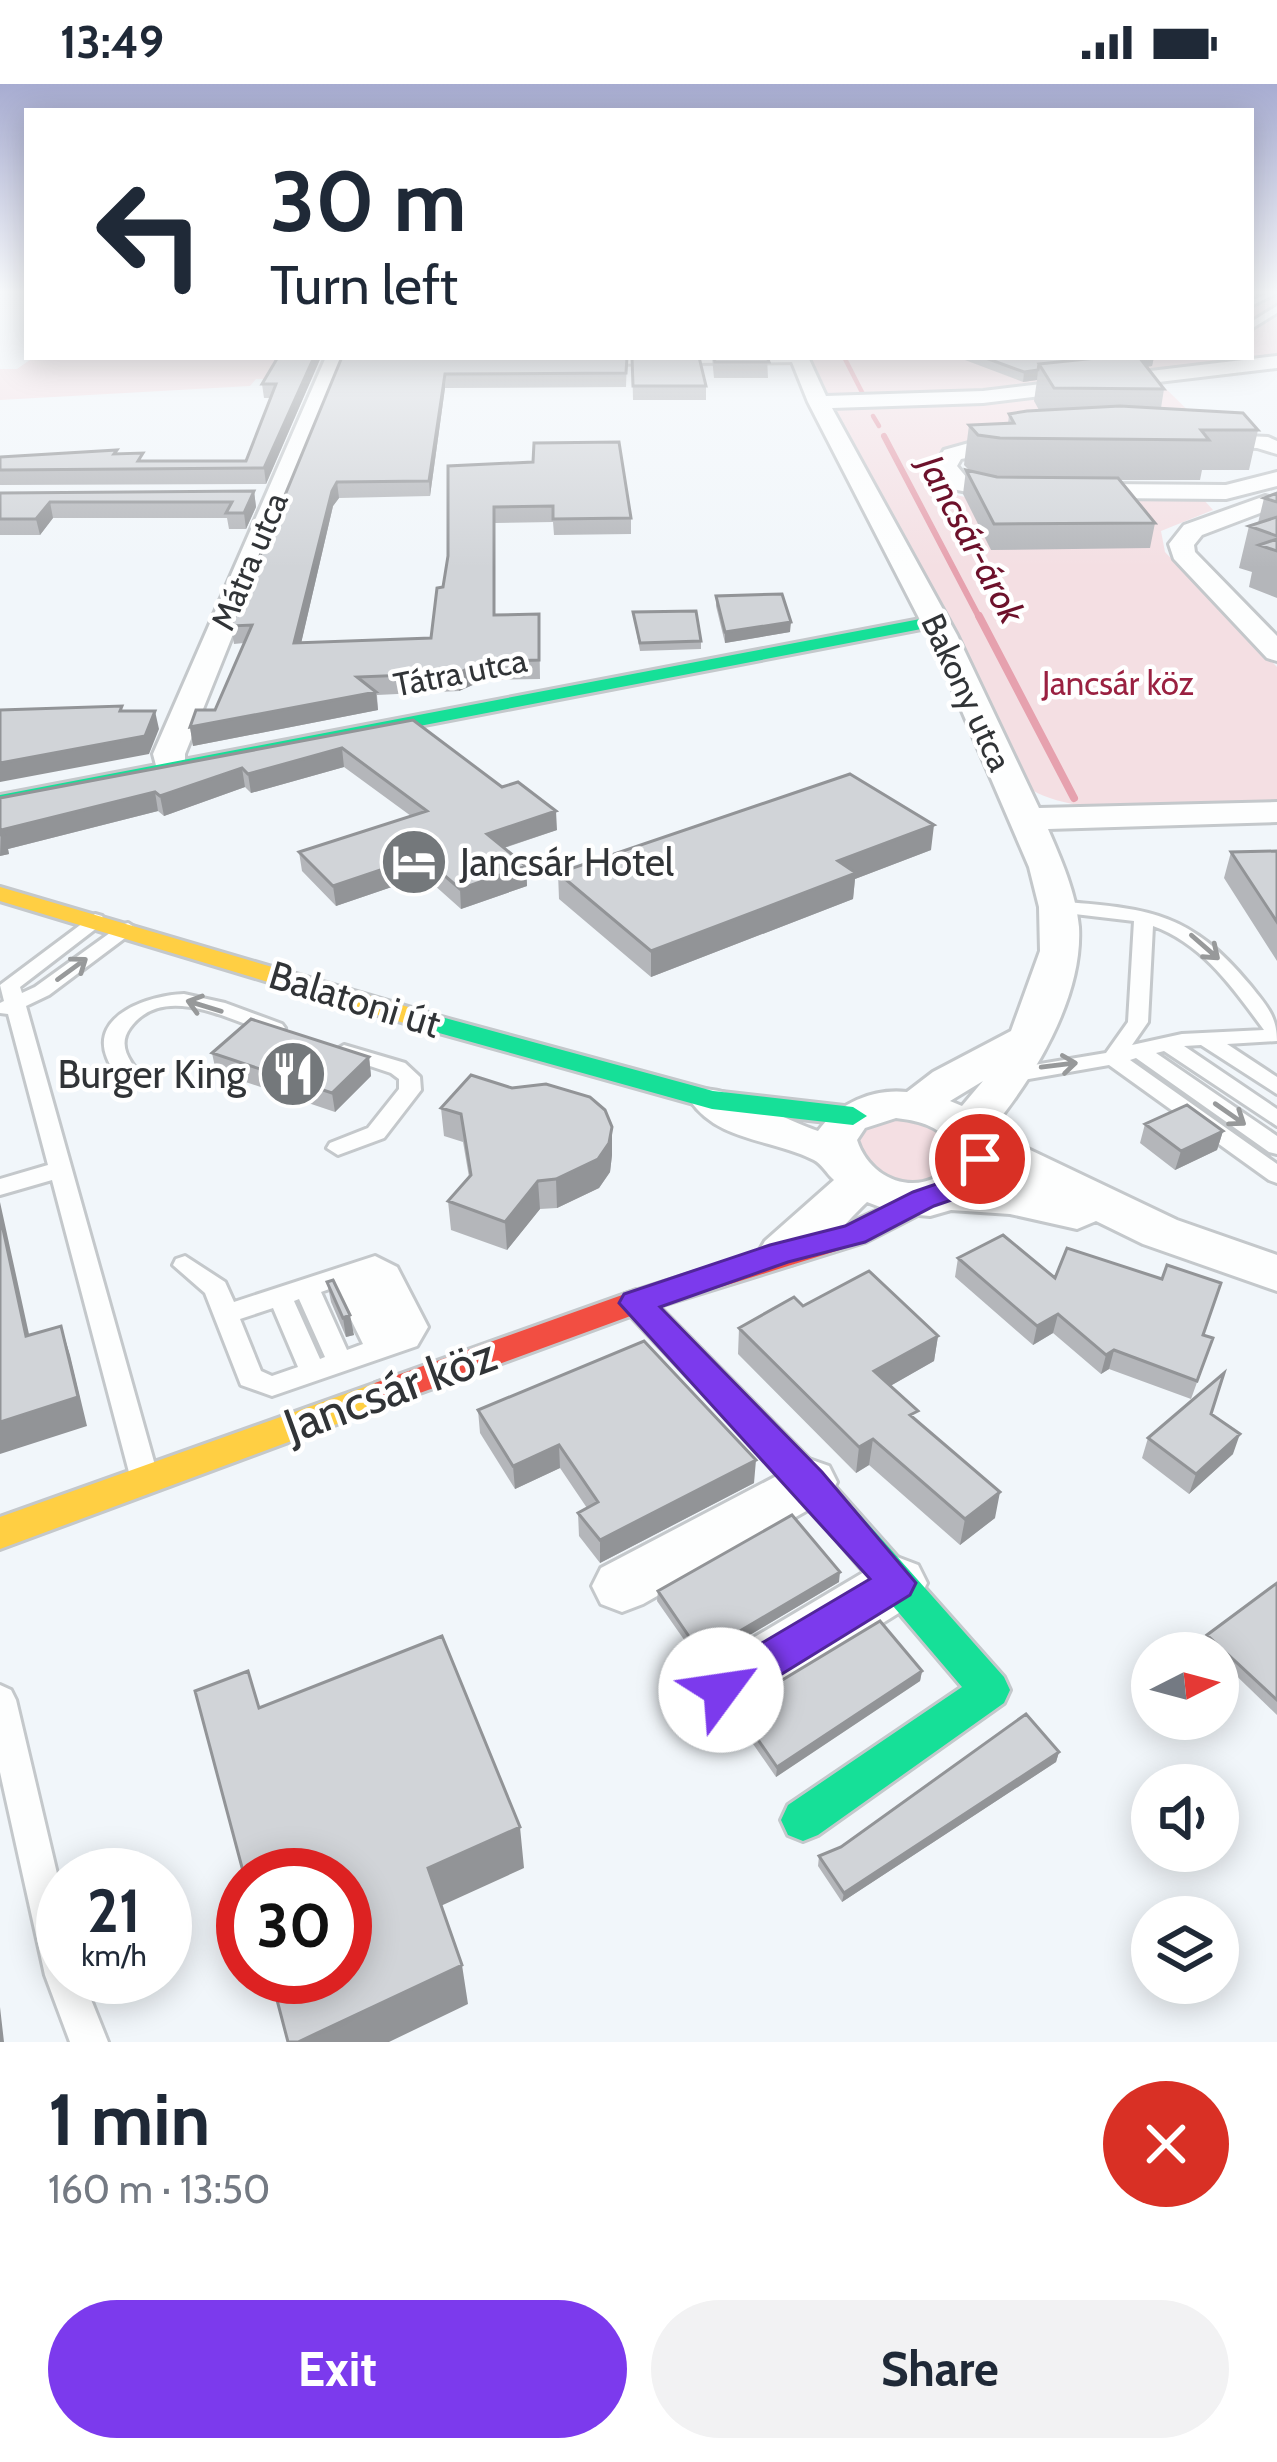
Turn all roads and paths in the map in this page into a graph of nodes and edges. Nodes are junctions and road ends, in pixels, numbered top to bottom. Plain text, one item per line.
1 (321, 385) edge
2 (811, 385) edge
3 (1074, 385) edge
4 (1162, 385) edge
5 (818, 402) junction
6 (1172, 440) edge
7 (1218, 440) junction
8 (1051, 441) edge
9 (1272, 441) edge
10 (1277, 479) edge
11 (1277, 499) edge
12 (936, 621) junction
13 (1277, 652) edge
14 (169, 766) junction
15 (0, 801) edge
16 (1277, 812) edge
17 (1026, 819) junction
18 (0, 893) edge
19 (1056, 907) junction
20 (1144, 915) junction
21 (95, 920) junction
22 (128, 929) junction
23 (7, 1008) edge
24 (290, 1033) edge
25 (1277, 1034) edge
26 (1203, 1038) junction
27 (1166, 1043) junction
28 (332, 1047) edge
29 (1138, 1050) junction
30 (1113, 1058) junction
31 (1015, 1059) junction
32 (133, 1078) dead end
33 (1277, 1087) edge
34 (712, 1100) joint
35 (917, 1106) junction
36 (1277, 1119) edge
37 (972, 1137) junction
38 (1277, 1147) edge
39 (338, 1148) dead end
40 (850, 1150) junction
41 (59, 1170) junction
42 (1277, 1175) edge
43 (0, 1187) edge
44 (936, 1196) junction
45 (1160, 1232) junction
46 (782, 1252) junction
47 (185, 1265) dead end
48 (352, 1273) junction
49 (1277, 1273) edge
50 (293, 1292) junction
51 (636, 1303) junction
52 (225, 1313) junction
53 (388, 1346) junction
54 (340, 1362) junction
55 (313, 1372) junction
56 (145, 1477) junction
57 (809, 1482) junction
58 (0, 1533) edge
59 (897, 1583) junction
60 (622, 1586) dead end
61 (721, 1690) dead end
62 (0, 1700) edge
63 (803, 1820) dead end
64 (36, 1858) edge
65 (74, 2004) edge
66 (89, 2042) edge

1 - 14 street, Mátra utca
2 - 5 street, Bakony utca
3 - 5 street
4 - 7 street
5 - 12 street, Bakony utca
6 - 7 street
7 - 9 street
8 - 10 street
11 - 13 street
12 - 14 street, Tátra utca
12 - 17 street, Bakony utca
14 - 15 street, Tátra utca
16 - 17 street
17 - 19 street, Bakony utca
18 - 21 street, Balatoni út
19 - 20 lane
19 - 31 street, Bakony utca
20 -> 25 lane
20 - 30 lane
21 - 22 street, Balatoni út
21 - 23 lane
23 -> 22 lane
22 - 34 street, Balatoni út
23 - 41 lane
24 -> 32 lane
25 - 26 lane
26 - 27 lane
26 - 33 lane
27 - 29 lane
27 - 36 lane
28 - 39 lane
29 - 30 lane
29 -> 38 lane
31 -> 30 lane
30 - 42 lane
31 - 35 street
31 - 37 street, Bakony utca
34 - 40 street, Balatoni út
35 - 37 street
35 - 40 street
37 - 44 street
37 - 45 street
40 - 44 street
40 - 46 street, Jancsár köz
41 - 43 lane
41 - 56 lane
44 - 45 street
44 - 46 street, Jancsár köz
45 - 49 street
46 - 51 street, Jancsár köz
47 - 52 lane
48 - 50 lane
48 - 53 lane
48 - 53 lane
50 - 52 lane
50 - 54 lane
50 - 55 lane
51 - 56 street, Jancsár köz
51 - 57 street
52 - 55 lane
53 - 54 lane
54 - 55 lane
56 - 58 street, Jancsár köz
57 - 59 street
57 - 60 street
59 - 61 street
59 - 63 street
62 - 64 lane
65 - 66 lane

